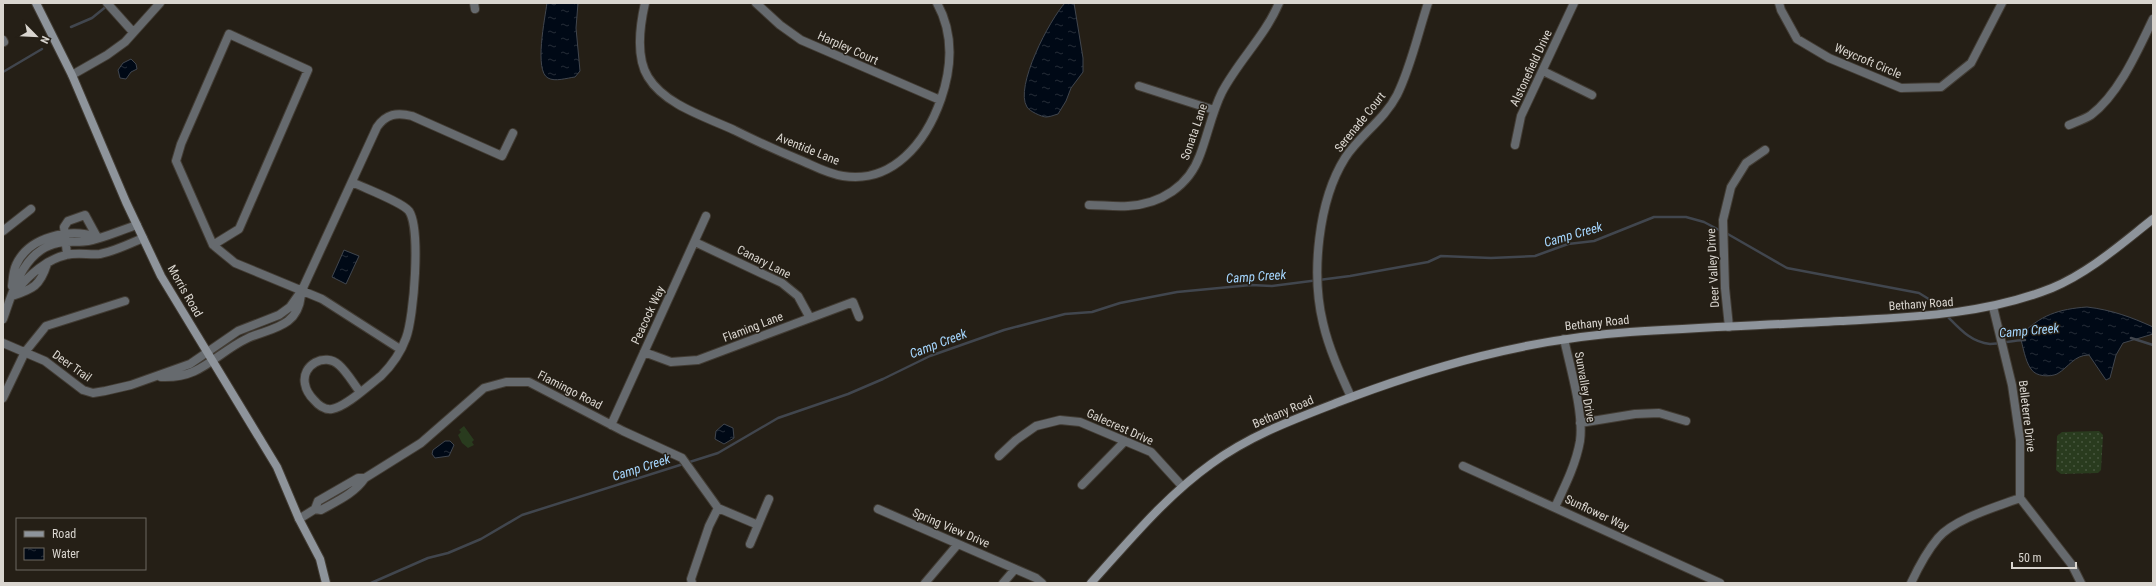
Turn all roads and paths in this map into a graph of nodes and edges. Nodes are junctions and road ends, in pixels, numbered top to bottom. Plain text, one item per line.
1 (36, 3) edge
2 (107, 3) edge
3 (160, 3) edge
4 (645, 3) edge
5 (756, 3) edge
6 (938, 3) edge
7 (1279, 3) edge
8 (1428, 3) edge
9 (1574, 3) edge
10 (1780, 3) edge
11 (2002, 3) edge
12 (2153, 20) edge
13 (133, 32) junction
14 (1543, 71) junction
15 (72, 75) junction
16 (1139, 86) dead end
17 (1592, 95) dead end
18 (940, 100) junction
19 (1214, 110) junction
20 (2069, 125) dead end
21 (513, 133) dead end
22 (1515, 145) dead end
23 (1765, 150) dead end
24 (352, 182) junction
25 (1088, 205) dead end
26 (31, 209) dead end
27 (706, 216) dead end
28 (2153, 219) edge
29 (137, 225) junction
30 (3, 231) edge
31 (64, 238) junction
32 (97, 238) junction
33 (143, 238) junction
34 (695, 242) junction
35 (213, 245) junction
36 (67, 254) junction
37 (47, 264) junction
38 (302, 290) junction
39 (11, 296) junction
40 (124, 301) dead end
41 (1993, 306) junction
42 (859, 317) dead end
43 (810, 318) junction
44 (3, 319) edge
45 (1729, 327) junction
46 (1564, 339) junction
47 (3, 343) edge
48 (400, 349) junction
49 (25, 352) junction
50 (207, 352) junction
51 (644, 352) junction
52 (212, 361) junction
53 (153, 377) junction
54 (360, 392) junction
55 (1351, 397) junction
56 (3, 398) edge
57 (1686, 421) dead end
58 (1580, 423) junction
59 (611, 425) junction
60 (1125, 441) junction
61 (999, 456) dead end
62 (1463, 466) dead end
63 (365, 478) junction
64 (1082, 485) dead end
65 (1182, 486) junction
66 (334, 492) junction
67 (2020, 498) junction
68 (769, 499) dead end
69 (338, 501) junction
70 (1555, 506) junction
71 (718, 508) junction
72 (315, 509) junction
73 (878, 509) dead end
74 (299, 519) junction
75 (758, 525) junction
76 (750, 544) dead end
77 (958, 544) junction
78 (1015, 569) junction
79 (326, 583) edge
80 (692, 583) edge
81 (925, 583) edge
82 (1002, 583) edge
83 (1042, 583) edge
84 (1091, 583) edge
85 (1720, 583) edge
86 (1911, 583) edge
87 (2081, 583) edge

1 - 15 street, Morris Road
2 - 13 street
3 - 13 street
4 - 18 street, Aventide Lane
5 - 18 street, Harpley Court
6 - 18 street, Aventide Lane
7 - 19 street, Sonata Lane
8 - 55 street, Serenade Court
9 - 14 street, Alstonefield Drive
10 - 11 street, Weycroft Circle
12 - 20 street
13 - 15 street
14 - 17 street
14 - 22 street, Alstonefield Drive
15 - 29 street, Morris Road
16 - 19 street
19 - 25 street, Sonata Lane
21 - 24 street
23 - 45 street, Deer Valley Drive
24 - 38 street
24 - 48 street
26 - 30 street
27 - 34 street, Peacock Way
28 - 41 street, Bethany Road
29 - 32 street
29 - 33 street, Morris Road
31 - 32 street
31 - 32 street
31 - 36 street
31 - 39 street
33 - 36 street
33 - 50 street, Morris Road
34 - 43 street, Canary Lane
34 - 51 street, Peacock Way
35 - 35 street
35 - 38 street
36 - 37 street
37 - 39 street
37 - 39 street
38 - 48 street
38 - 50 street, Deer Trail
38 - 52 street
39 - 44 street
40 - 49 street
41 - 45 street, Bethany Road
41 - 67 street, Belleterre Drive
42 - 43 street, Flaming Lane
43 - 51 street, Flaming Lane
45 - 46 street, Bethany Road
46 - 55 street, Bethany Road
46 - 58 street, Sunvalley Drive
47 - 49 street, Deer Trail
48 - 54 street
49 - 53 street, Deer Trail
49 - 56 street
50 - 52 street, Morris Road
50 - 53 street, Deer Trail
51 - 59 street, Peacock Way
52 - 53 street
52 - 74 street, Morris Road
54 - 54 street
55 - 65 street, Bethany Road
57 - 58 street
58 - 70 street, Sunvalley Drive
59 - 63 street, Flamingo Road
59 - 71 street, Flamingo Road
60 - 61 street, Galecrest Drive
60 - 64 street
60 - 65 street, Galecrest Drive
62 - 70 street, Sunflower Way
63 - 66 street, Flamingo Road
63 - 69 street, Flamingo Road
65 - 84 street, Bethany Road
66 - 69 street
66 - 72 street, Flamingo Road
67 - 86 street
67 - 87 street
68 - 75 street
69 - 72 street, Flamingo Road
70 - 85 street, Sunflower Way
71 - 75 street
71 - 80 street
72 - 74 street, Flamingo Road
73 - 77 street, Spring View Drive
74 - 79 street, Morris Road
75 - 76 street
77 - 78 street, Spring View Drive
77 - 81 street
78 - 82 street
78 - 83 street, Spring View Drive

